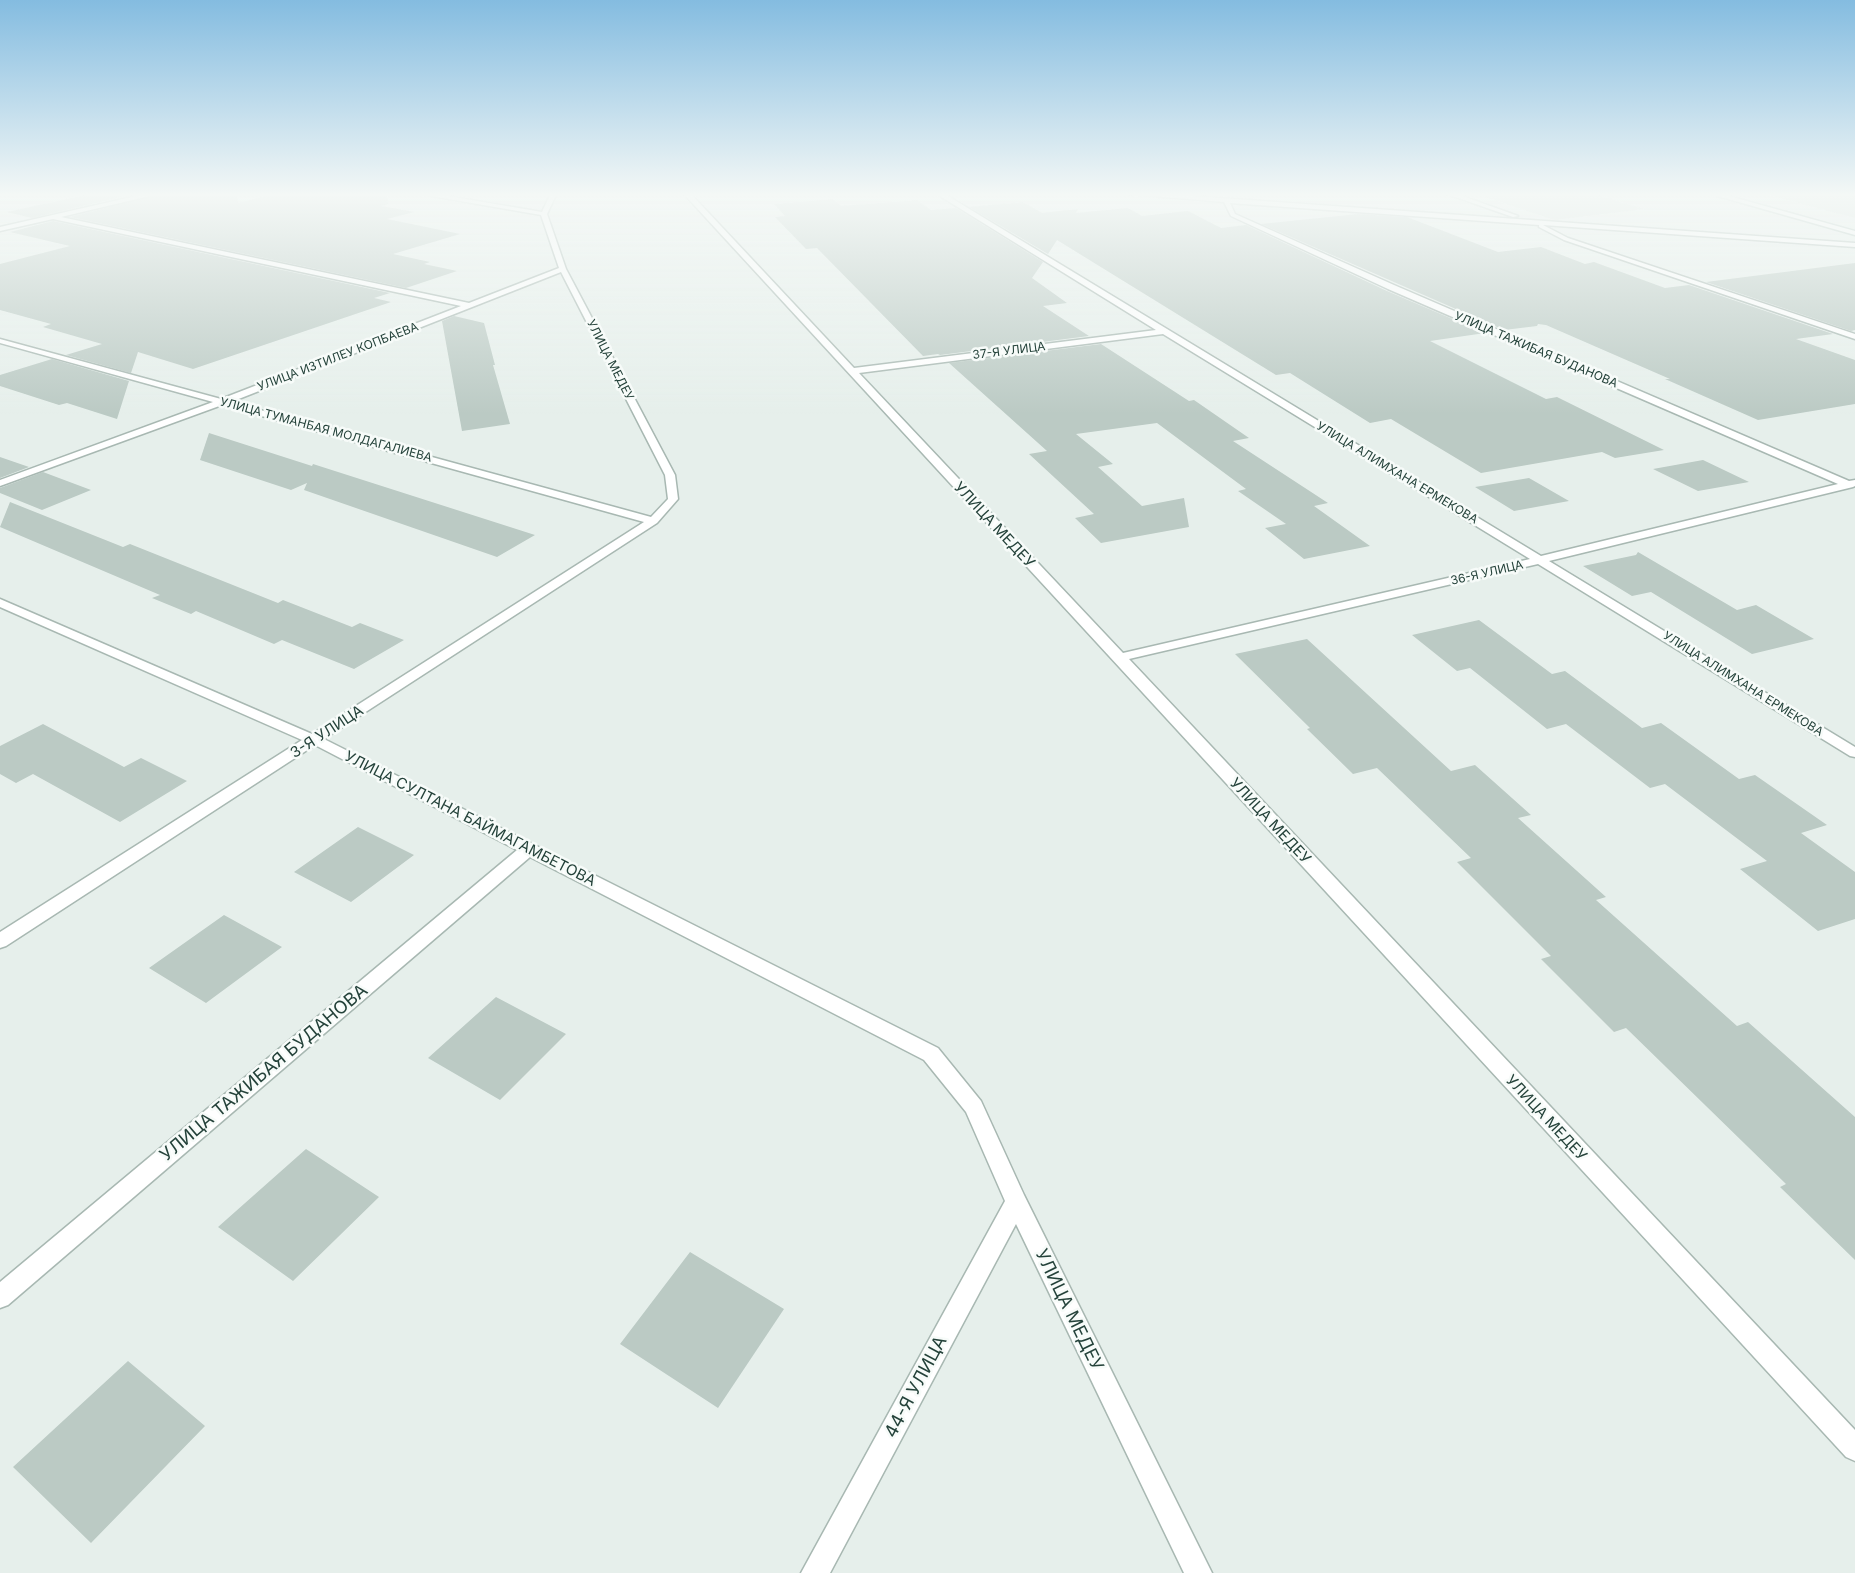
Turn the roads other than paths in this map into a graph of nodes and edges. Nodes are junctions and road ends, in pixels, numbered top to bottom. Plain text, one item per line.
1 (285, 266) edge
2 (562, 266) edge
3 (754, 266) edge
4 (1057, 266) edge
5 (1346, 266) edge
6 (1647, 266) edge
7 (563, 270) junction
8 (472, 306) junction
9 (1165, 332) junction
10 (1855, 337) edge
11 (0, 341) edge
12 (852, 371) junction
13 (222, 402) junction
14 (0, 483) edge
15 (1853, 485) edge
16 (653, 521) junction
17 (1541, 560) junction
18 (0, 602) edge
19 (1118, 658) junction
20 (315, 740) junction
21 (1855, 753) edge
22 (529, 849) junction
23 (0, 941) edge
24 (931, 1054) joint
25 (1016, 1202) junction
26 (0, 1297) edge
27 (1855, 1448) edge
28 (815, 1573) edge
29 (1198, 1573) edge

1 - 8 street
2 - 7 street, УЛИЦА МЕДЕУ
3 - 12 street, УЛИЦА МЕДЕУ
4 - 9 street, УЛИЦА АЛИМХАНА ЕРМЕКОВА
5 - 15 street, УЛИЦА ТАЖИБАЯ БУДАНОВА
6 - 10 street
7 - 8 street, УЛИЦА ИЗТИЛЕУ КОПБАЕВА
7 - 16 street, УЛИЦА МЕДЕУ
8 - 13 street, УЛИЦА ИЗТИЛЕУ КОПБАЕВА
9 - 12 street, 37-Я УЛИЦА
9 - 17 street, УЛИЦА АЛИМХАНА ЕРМЕКОВА
11 - 13 street, УЛИЦА ТУМАНБАЯ МОЛДАГАЛИЕВА
12 - 19 street, УЛИЦА МЕДЕУ
13 - 14 street, УЛИЦА ИЗТИЛЕУ КОПБАЕВА
13 - 16 street, УЛИЦА ТУМАНБАЯ МОЛДАГАЛИЕВА
15 - 17 street, 36-Я УЛИЦА
16 - 20 street, 3-Я УЛИЦА
17 - 19 street, 36-Я УЛИЦА
17 - 21 street, УЛИЦА АЛИМХАНА ЕРМЕКОВА
18 - 20 street, УЛИЦА СУЛТАНА БАЙМАГАМБЕТОВА
19 - 27 street, УЛИЦА МЕДЕУ
20 - 22 street, УЛИЦА СУЛТАНА БАЙМАГАМБЕТОВА
20 - 23 street, 3-Я УЛИЦА
22 - 24 street, УЛИЦА СУЛТАНА БАЙМАГАМБЕТОВА
22 - 26 street, УЛИЦА ТАЖИБАЯ БУДАНОВА
24 - 25 street, УЛИЦА МЕДЕУ
25 - 28 street, 44-Я УЛИЦА
25 - 29 street, УЛИЦА МЕДЕУ

